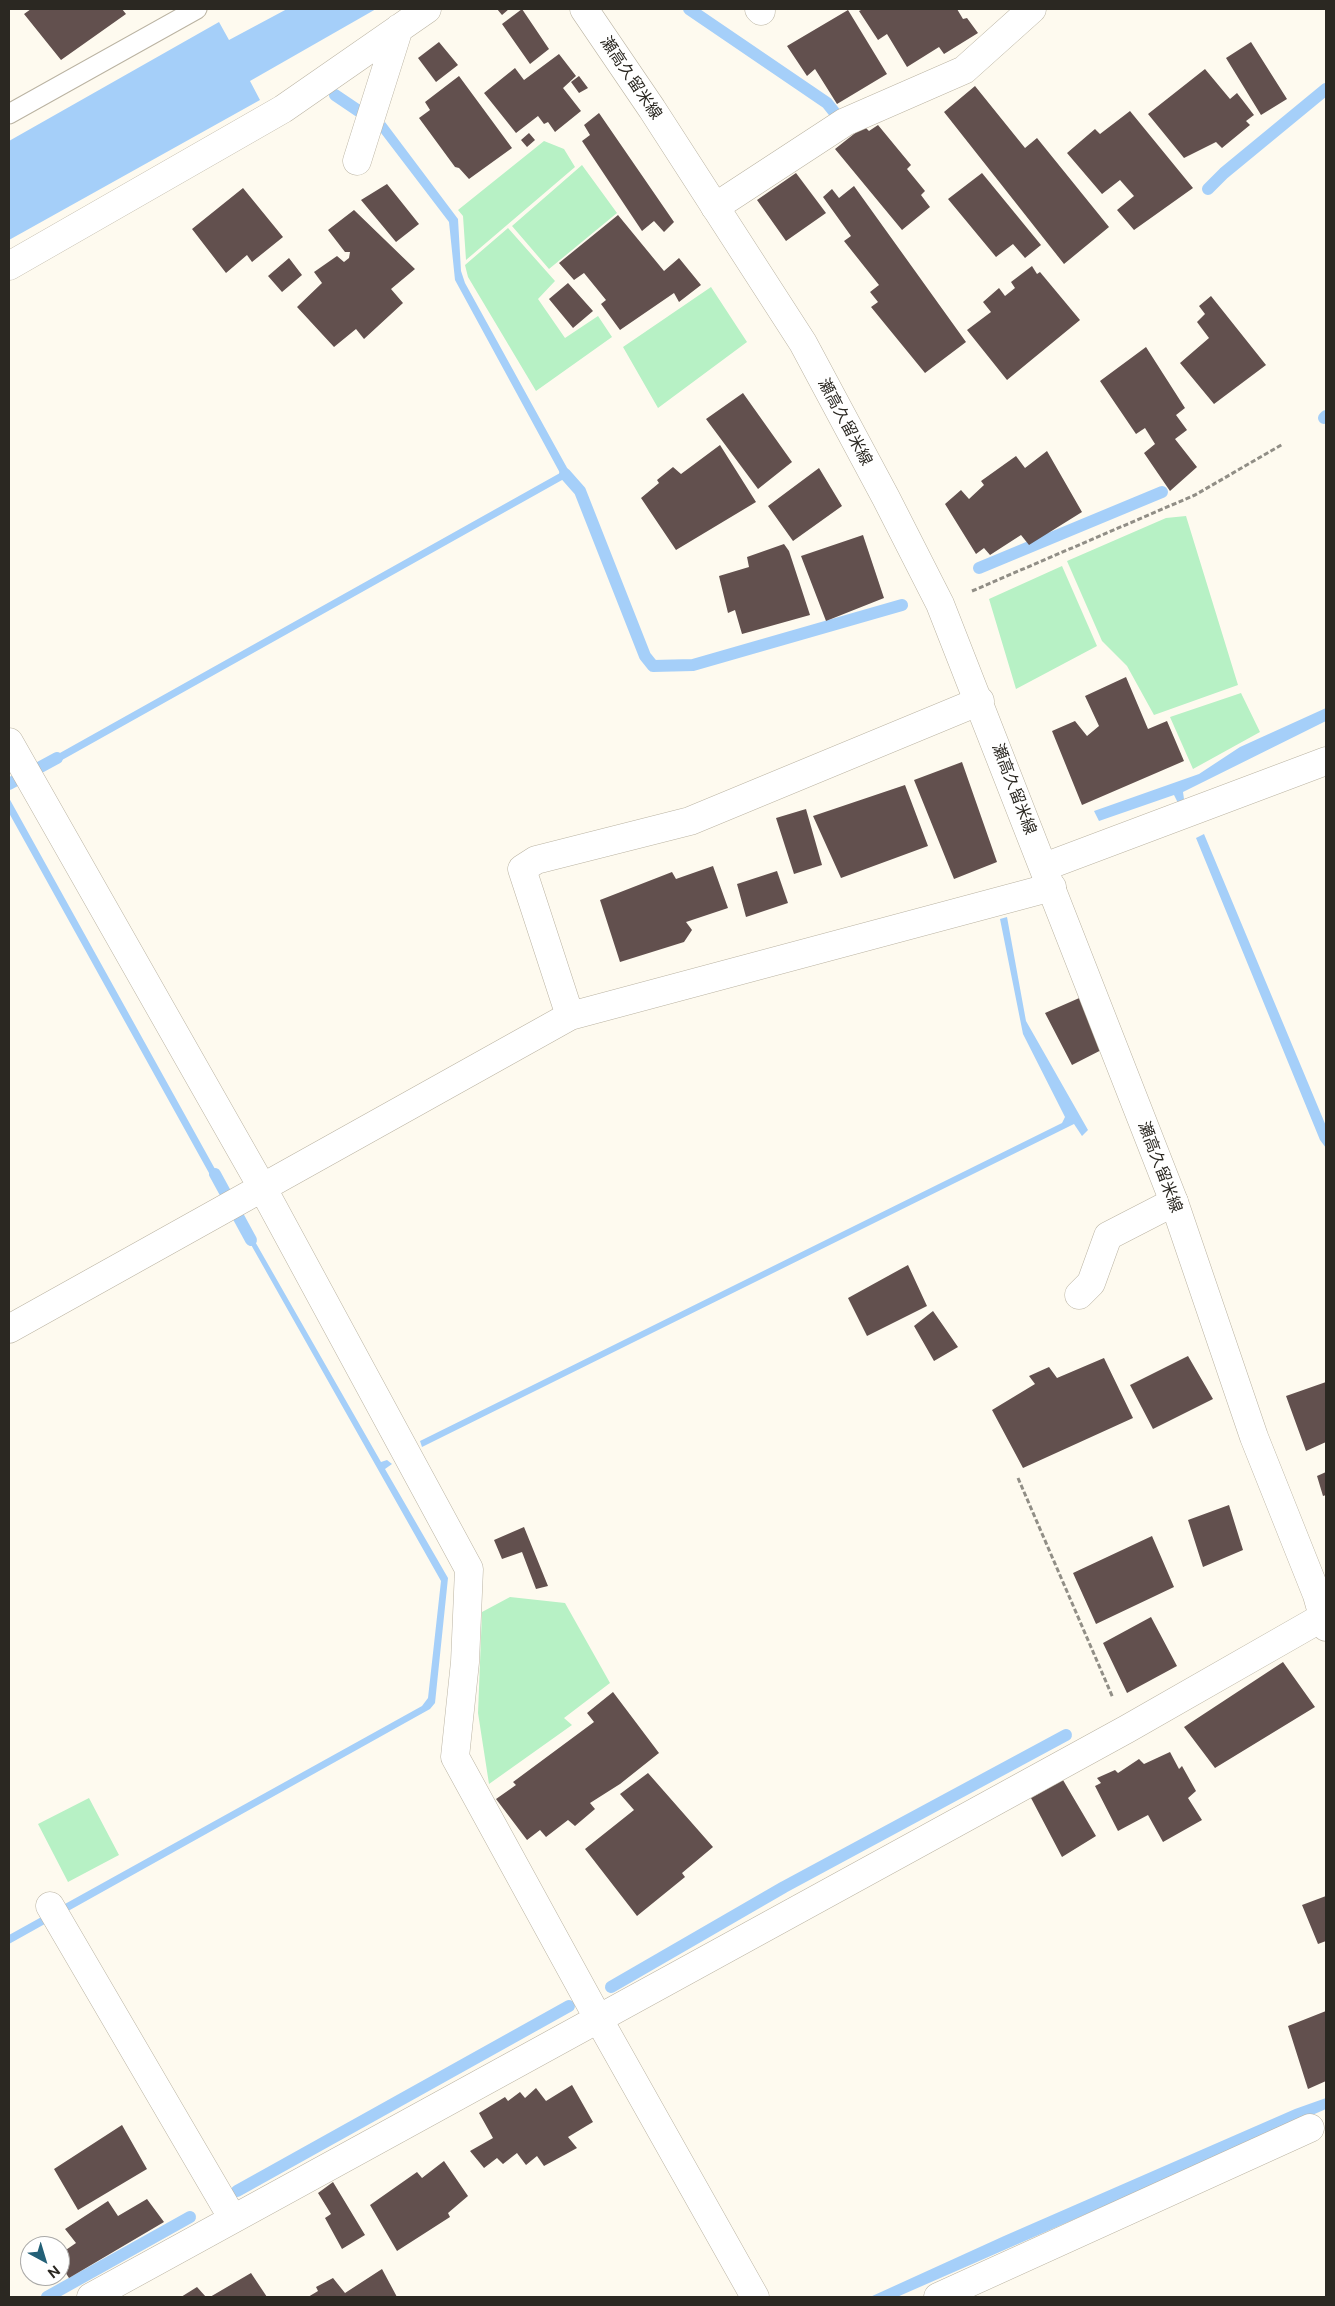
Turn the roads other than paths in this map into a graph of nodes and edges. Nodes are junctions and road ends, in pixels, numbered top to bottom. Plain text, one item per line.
1 (197, 9) edge
2 (427, 9) edge
3 (584, 9) edge
4 (1032, 9) edge
5 (399, 28) junction
6 (9, 114) edge
7 (357, 161) dead end
8 (715, 207) junction
9 (9, 266) edge
10 (980, 701) junction
11 (9, 742) edge
12 (1326, 761) edge
13 (1048, 877) junction
14 (570, 1016) junction
15 (262, 1187) junction
16 (1174, 1202) junction
17 (1079, 1295) dead end
18 (9, 1329) edge
19 (1323, 1607) edge
20 (50, 1906) dead end
21 (598, 2018) junction
22 (1310, 2128) dead end
23 (233, 2219) junction
24 (92, 2297) edge
25 (755, 2297) edge
26 (938, 2297) edge

1 - 6 lane
2 - 5 street
3 - 8 street, 瀬高久留米線
4 - 8 street
5 - 7 street
5 - 9 street
8 - 10 street, 瀬高久留米線
10 - 13 street, 瀬高久留米線
10 - 14 street
11 - 15 street
12 - 13 street
13 - 14 street
13 - 16 street, 瀬高久留米線
14 - 15 street
15 - 18 street
15 - 21 street
16 - 17 street
16 - 19 street, 瀬高久留米線
19 - 21 street
20 - 23 street
21 - 23 street
21 - 25 street
22 - 26 street
23 - 24 street

